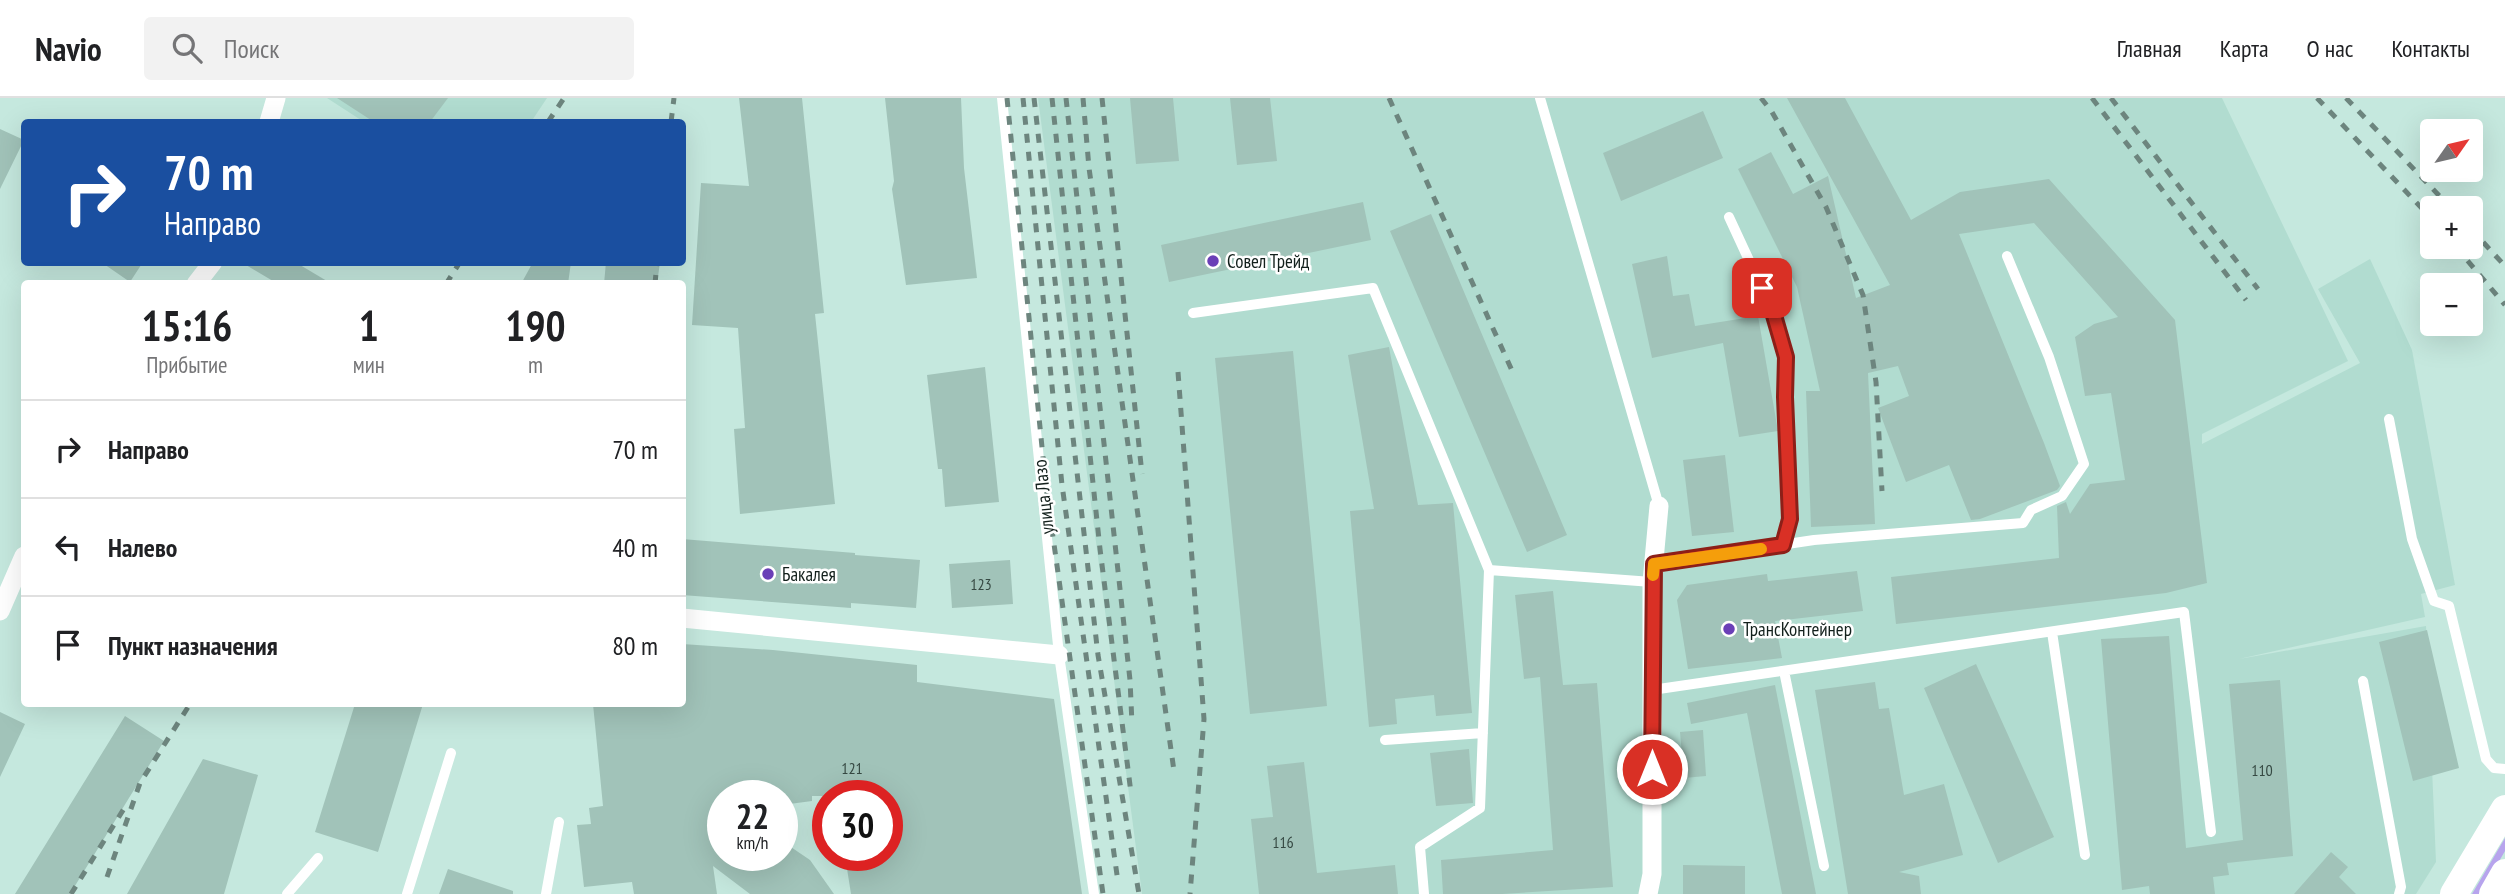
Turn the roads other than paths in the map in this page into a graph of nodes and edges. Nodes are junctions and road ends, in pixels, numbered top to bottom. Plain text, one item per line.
1 (276, 98) edge
2 (1002, 98) edge
3 (1540, 98) edge
4 (270, 119) edge
5 (1729, 217) dead end
6 (2007, 256) dead end
7 (210, 266) edge
8 (199, 280) edge
9 (1192, 313) dead end
10 (2389, 419) dead end
11 (1659, 506) joint
12 (1783, 545) junction
13 (21, 563) edge
14 (1489, 570) junction
15 (1653, 573) junction
16 (0, 611) edge
17 (686, 618) edge
18 (2052, 632) junction
19 (1059, 655) junction
20 (1784, 671) junction
21 (2362, 681) dead end
22 (1652, 690) junction
23 (1483, 733) junction
24 (1385, 740) dead end
25 (451, 753) dead end
26 (2505, 769) edge
27 (2505, 809) edge
28 (559, 822) dead end
29 (2211, 832) dead end
30 (2085, 855) dead end
31 (318, 858) dead end
32 (1824, 866) dead end
33 (2505, 873) edge
34 (287, 894) edge
35 (407, 894) edge
36 (546, 894) edge
37 (1094, 894) edge
38 (1423, 894) edge
39 (1648, 894) edge
40 (2399, 894) edge
41 (2454, 894) edge
42 (2493, 894) edge

1 - 4 street
2 - 19 lane, улица Лазо
3 - 11 lane
5 - 12 lane
6 - 12 lane
7 - 8 street
9 - 14 lane
10 - 26 lane
11 - 15 street
12 - 15 lane
13 - 16 street
14 - 15 lane
14 - 23 lane
15 - 22 street
17 - 19 street
18 - 20 lane
18 - 29 lane
18 - 30 lane
19 - 37 lane, улица Лазо
20 - 22 lane
20 - 32 lane
21 - 40 lane
22 - 39 street
23 - 24 lane
23 - 38 lane
25 - 35 lane
27 - 41 main road
28 - 36 lane
31 - 34 lane
33 - 42 main road

